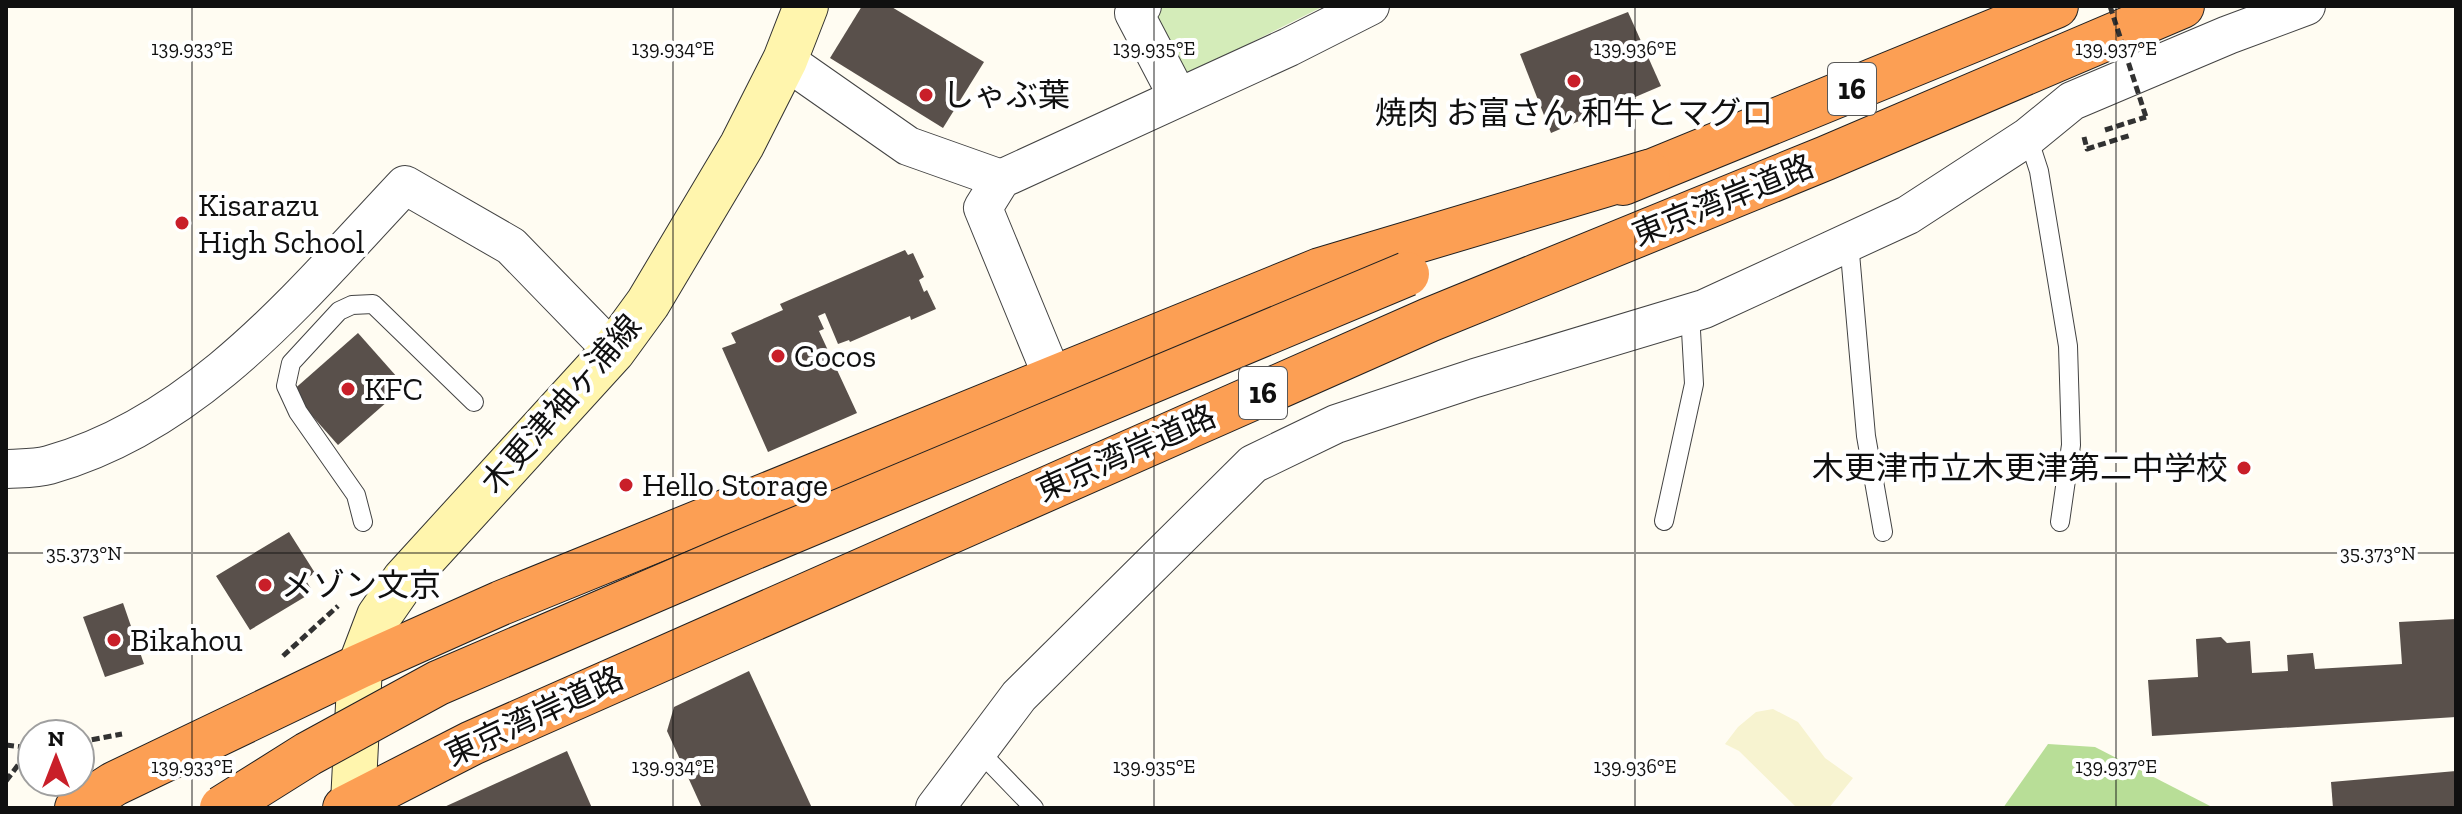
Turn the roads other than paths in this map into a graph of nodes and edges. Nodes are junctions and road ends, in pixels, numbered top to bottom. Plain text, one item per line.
1 (806, 6) edge
2 (1142, 6) edge
3 (1370, 6) edge
4 (2056, 6) edge
5 (2182, 6) edge
6 (2306, 6) edge
7 (785, 60) junction
8 (1178, 97) junction
9 (2028, 137) junction
10 (1648, 172) junction
11 (1001, 179) junction
12 (1849, 242) junction
13 (1690, 313) junction
14 (613, 351) junction
15 (1053, 378) junction
16 (474, 402) dead end
17 (6, 469) edge
18 (1664, 521) dead end
19 (363, 522) dead end
20 (2060, 522) dead end
21 (1883, 532) dead end
22 (360, 666) junction
23 (978, 750) junction
24 (349, 806) edge
25 (77, 808) edge
26 (222, 808) edge
27 (935, 808) edge
28 (1034, 808) edge

1 - 7 main road, 木更津袖ヶ浦線
2 - 8 street
3 - 8 street
4 - 10 highway, 東京湾岸道路 / 16
5 - 24 highway, 東京湾岸道路 / 16
6 - 9 street
7 - 11 street
7 - 14 main road, 木更津袖ヶ浦線
8 - 11 street
9 - 12 street
9 - 20 lane
10 - 15 highway, 16
10 - 26 highway, 東京湾岸道路 / 16, bridge
11 - 15 street
12 - 13 street
12 - 21 lane
13 - 18 lane
13 - 23 street
14 - 17 street
14 - 22 main road, 木更津袖ヶ浦線
15 - 22 highway, 16
16 - 19 lane
22 - 24 main road, 木更津袖ヶ浦線
22 - 25 highway, 16
23 - 27 street
23 - 28 lane

